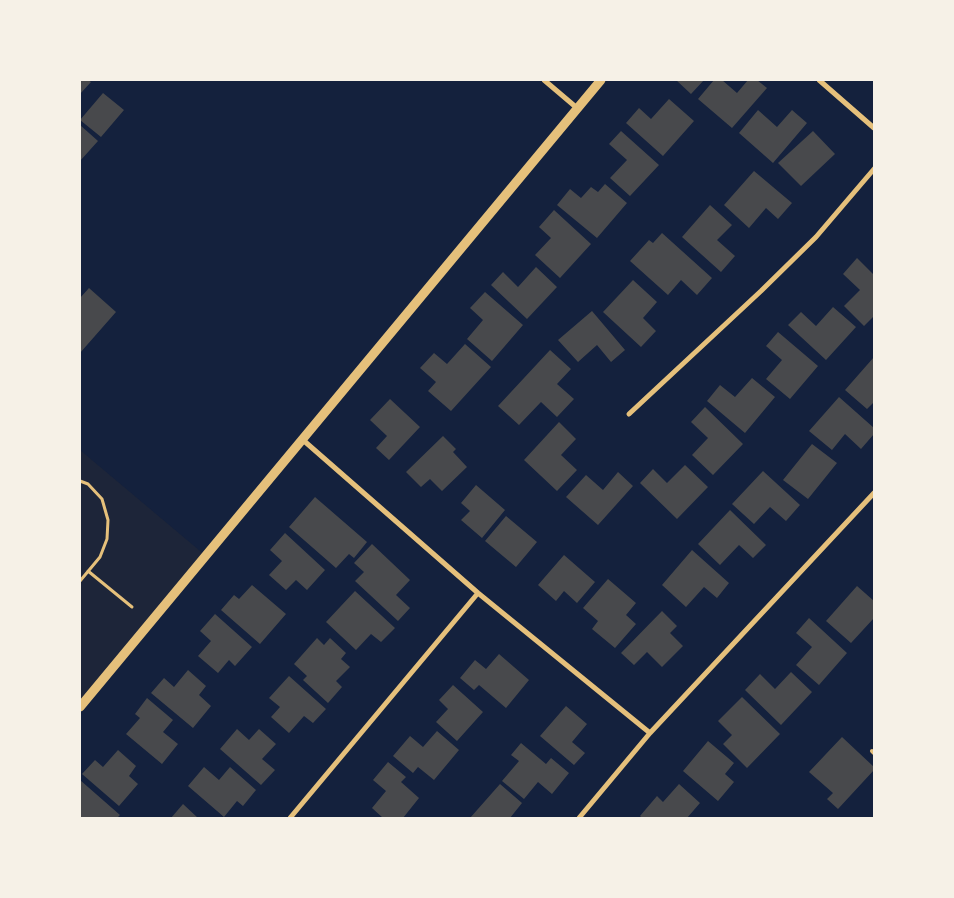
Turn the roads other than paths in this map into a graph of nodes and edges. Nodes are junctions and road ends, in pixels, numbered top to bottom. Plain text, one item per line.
1 (544, 80) edge
2 (601, 80) edge
3 (819, 80) edge
4 (577, 108) junction
5 (874, 128) edge
6 (874, 169) edge
7 (629, 414) dead end
8 (302, 440) junction
9 (874, 493) edge
10 (478, 593) junction
11 (80, 707) edge
12 (650, 733) junction
13 (290, 818) edge
14 (579, 818) edge

1 - 4 street
2 - 4 street
3 - 5 street
4 - 8 street
6 - 7 street
8 - 10 street
8 - 11 street
9 - 12 street
10 - 12 street
10 - 13 street
12 - 14 street

